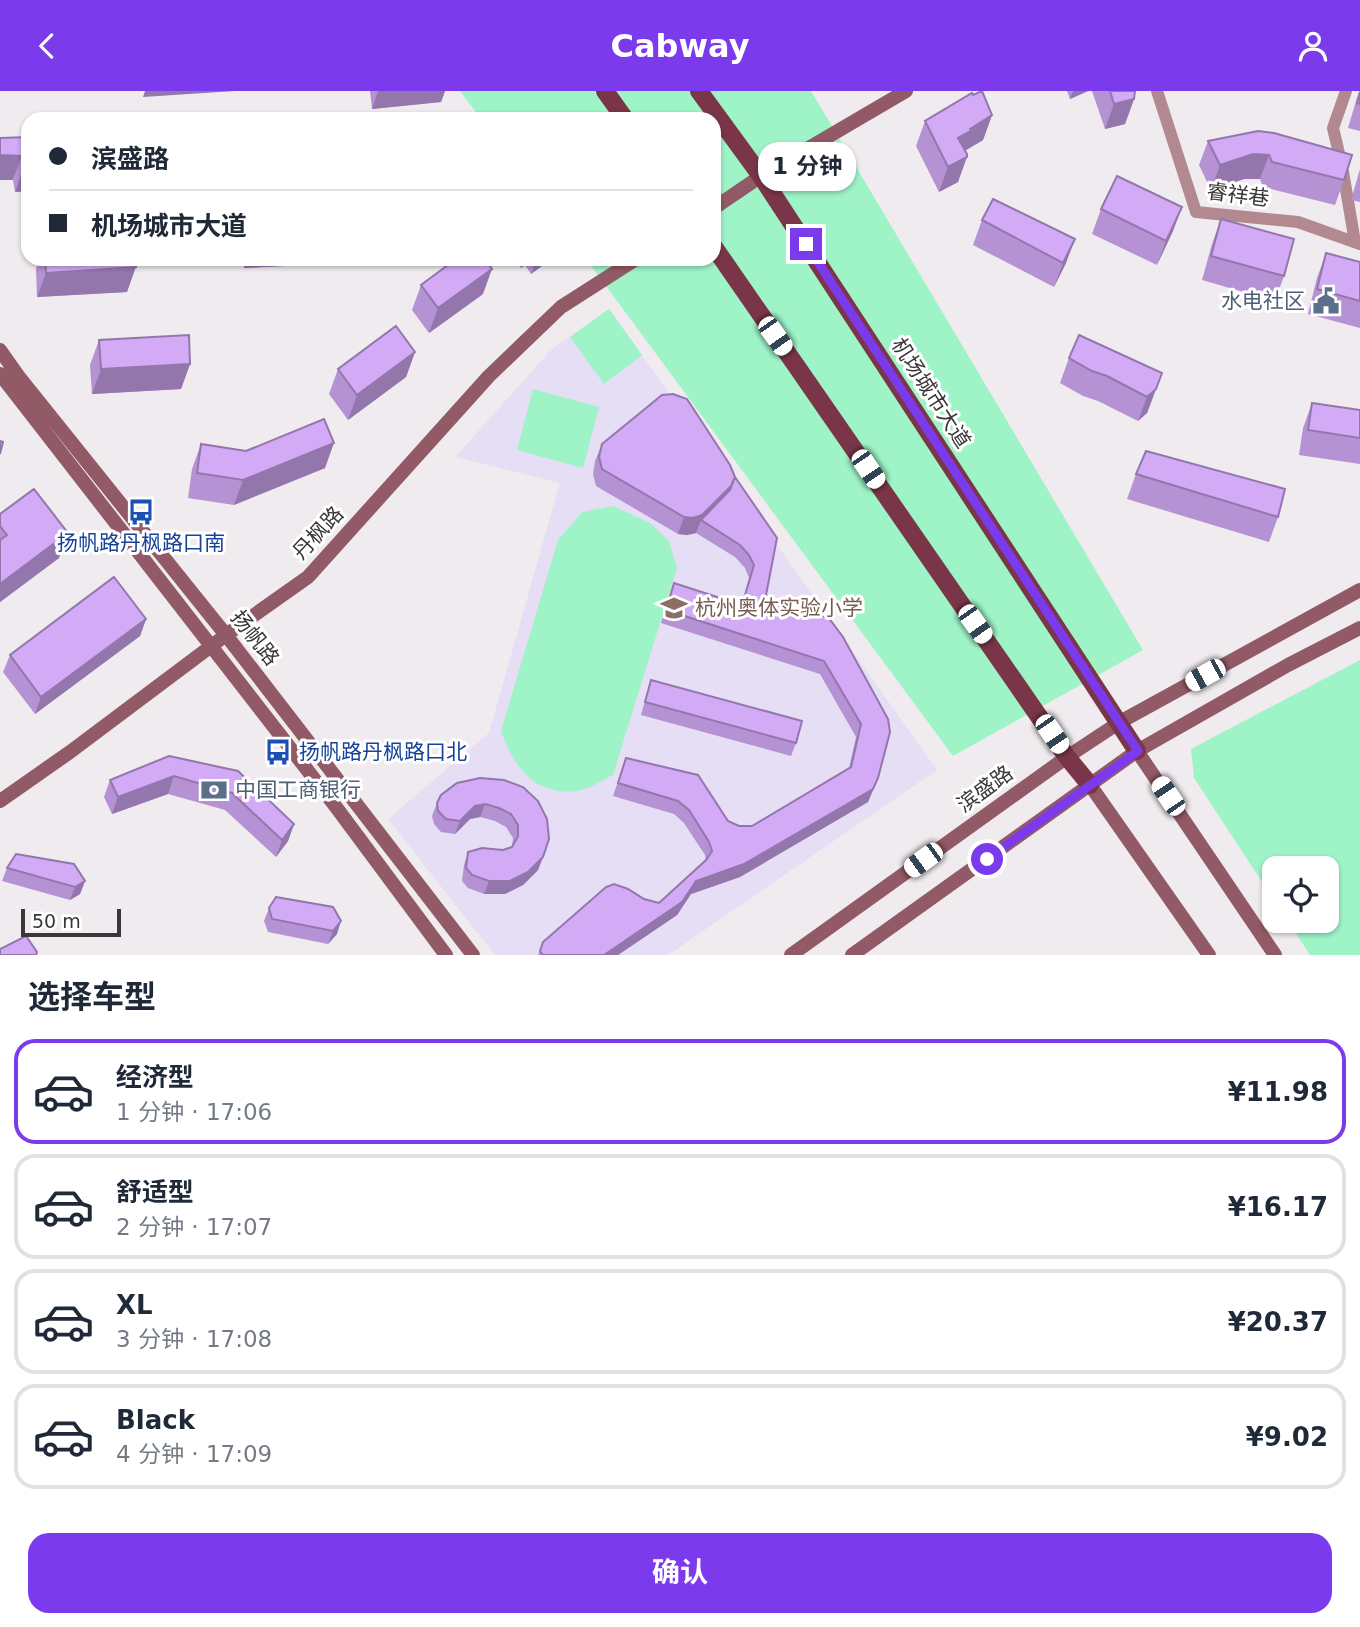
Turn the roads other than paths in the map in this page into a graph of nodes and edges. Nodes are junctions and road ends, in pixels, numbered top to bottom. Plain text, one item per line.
1 (605, 91) edge
2 (699, 91) edge
3 (906, 91) edge
4 (1157, 91) edge
5 (1346, 91) edge
6 (620, 112) edge
7 (714, 112) edge
8 (721, 121) edge
9 (761, 176) junction
10 (721, 203) edge
11 (1358, 243) edge
12 (721, 257) edge
13 (625, 266) edge
14 (0, 351) edge
15 (0, 374) edge
16 (1360, 590) edge
17 (1360, 628) edge
18 (226, 635) junction
19 (210, 647) junction
20 (1120, 722) junction
21 (1138, 751) junction
22 (1067, 757) junction
23 (1090, 785) junction
24 (0, 801) edge
25 (446, 955) edge
26 (474, 955) edge
27 (790, 955) edge
28 (852, 955) edge
29 (1209, 955) edge
30 (1275, 955) edge

1 - 6 main road
2 - 7 main road, 机场城市大道
3 - 9 main road
4 - 11 street, 睿祥巷
5 - 11 street
8 - 9 main road, 机场城市大道
9 - 10 main road
9 - 20 main road, 机场城市大道
12 - 22 main road
13 - 18 main road, 丹枫路
14 - 18 main road, 扬帆路
15 - 19 main road
16 - 20 main road, 滨盛路
17 - 21 main road
18 - 19 main road, 丹枫路
18 - 26 main road, 扬帆路
19 - 24 main road, 丹枫路
19 - 25 main road
20 - 21 main road, 机场城市大道
20 - 22 main road, 滨盛路
21 - 23 main road
21 - 30 main road
22 - 23 main road
22 - 27 main road, 滨盛路
23 - 28 main road
23 - 29 main road

